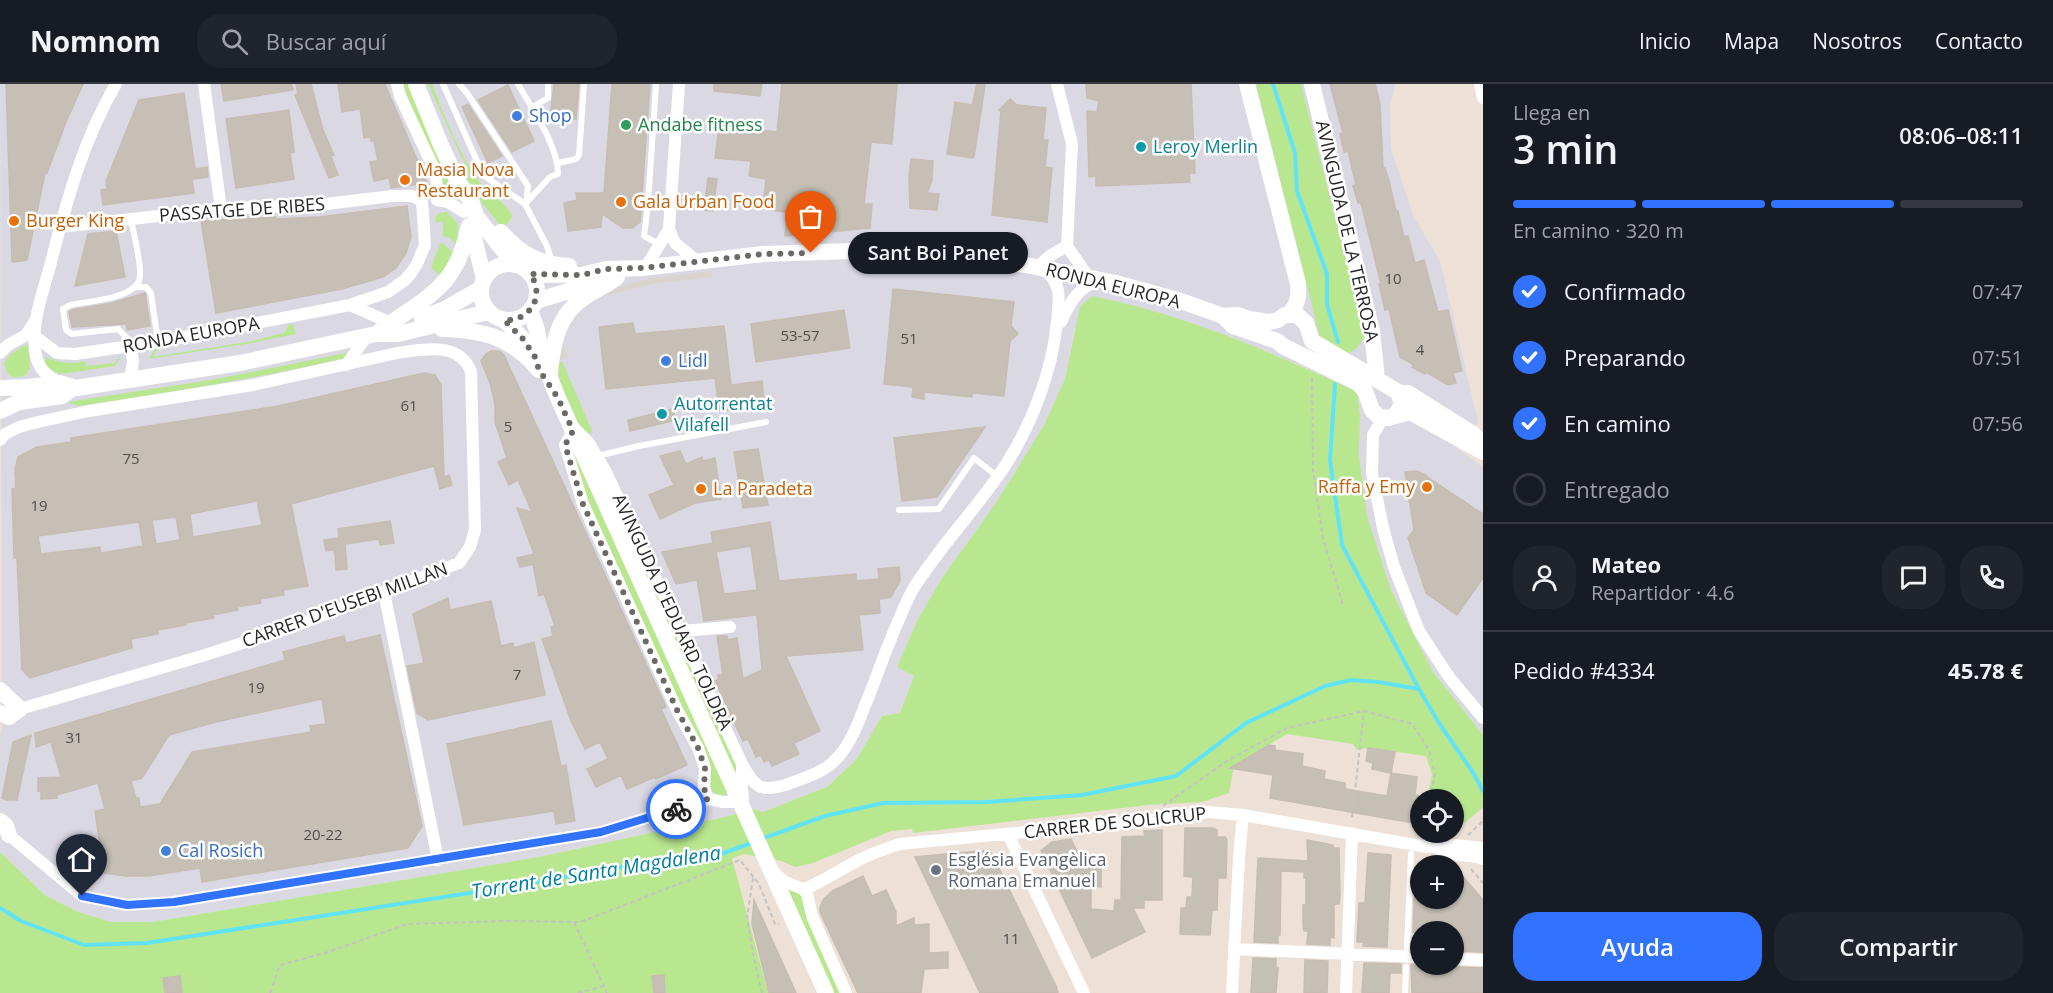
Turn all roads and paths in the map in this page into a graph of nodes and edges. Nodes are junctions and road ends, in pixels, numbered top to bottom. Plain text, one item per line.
1 (116, 84) edge
2 (204, 84) edge
3 (397, 84) edge
4 (416, 84) edge
5 (443, 84) edge
6 (459, 84) edge
7 (518, 84) edge
8 (548, 84) edge
9 (584, 84) edge
10 (656, 84) edge
11 (679, 84) edge
12 (1057, 84) edge
13 (1247, 84) edge
14 (1312, 84) edge
15 (1479, 84) edge
16 (1483, 98) edge
17 (531, 108) junction
18 (558, 163) junction
19 (437, 200) junction
20 (422, 201) junction
21 (525, 204) junction
22 (221, 209) junction
23 (468, 214) junction
24 (131, 220) junction
25 (60, 227) junction
26 (669, 229) junction
27 (659, 244) junction
28 (1067, 246) junction
29 (697, 261) junction
30 (553, 264) junction
31 (515, 265) junction
32 (644, 267) junction
33 (1040, 268) junction
34 (612, 273) junction
35 (530, 274) junction
36 (1094, 278) junction
37 (482, 284) junction
38 (136, 287) junction
39 (350, 305) junction
40 (533, 305) junction
41 (488, 312) junction
42 (1223, 316) junction
43 (1284, 317) junction
44 (504, 320) junction
45 (35, 321) junction
46 (391, 323) junction
47 (429, 327) junction
48 (1308, 331) junction
49 (1056, 334) junction
50 (371, 335) junction
51 (36, 337) junction
52 (158, 342) junction
53 (1283, 345) junction
54 (131, 346) junction
55 (420, 349) joint
56 (0, 353) edge
57 (346, 366) junction
58 (544, 372) junction
59 (1312, 375) dead end
60 (130, 380) junction
61 (66, 385) junction
62 (1387, 386) junction
63 (49, 399) junction
64 (2, 400) edge
65 (89, 411) junction
66 (1380, 411) junction
67 (766, 422) dead end
68 (571, 427) junction
69 (1480, 437) edge
70 (0, 440) edge
71 (1483, 452) edge
72 (597, 456) junction
73 (997, 476) junction
74 (899, 510) dead end
75 (384, 592) junction
76 (1343, 605) dead end
77 (730, 627) dead end
78 (681, 631) junction
79 (0, 690) edge
80 (1364, 711) junction
81 (7, 716) edge
82 (1483, 718) edge
83 (742, 764) junction
84 (1432, 789) edge
85 (708, 799) junction
86 (1161, 807) dead end
87 (743, 808) junction
88 (1243, 815) junction
89 (1352, 817) dead end
90 (1483, 821) edge
91 (1477, 827) dead end
92 (3, 829) edge
93 (1352, 833) junction
94 (1008, 834) junction
95 (1483, 847) edge
96 (1435, 848) junction
97 (1411, 854) dead end
98 (1483, 859) edge
99 (438, 860) junction
100 (771, 869) junction
101 (754, 877) junction
102 (803, 889) junction
103 (574, 922) junction
104 (794, 923) junction
105 (1407, 948) dead end
106 (1234, 949) junction
107 (1348, 954) junction
108 (1410, 957) edge
109 (1464, 959) edge
110 (1483, 960) edge
111 (1406, 967) dead end
112 (604, 986) junction
113 (270, 993) edge
114 (578, 993) edge
115 (607, 993) edge
116 (762, 993) edge
117 (826, 993) edge
118 (846, 993) edge
119 (1084, 993) edge
120 (1232, 993) edge
121 (1346, 993) edge
122 (1405, 993) edge

1 - 25 street
2 - 22 street
3 - 19 street
4 - 23 street
5 - 21 lane
6 - 21 lane
7 - 17 lane
8 - 17 lane
9 - 18 lane
10 - 27 lane
11 - 26 street
12 - 28 street
13 - 43 street
14 - 62 street, AVINGUDA DE LA TERROSA
15 - 16 street
17 - 18 lane
18 - 21 lane
19 - 20 street
19 - 23 street
20 - 22 street, PASSATGE DE RIBES
20 - 39 street, RONDA EUROPA
21 - 30 lane
22 - 24 street, PASSATGE DE RIBES
23 - 30 street
23 - 31 street
23 - 37 street
23 - 46 street
24 - 25 street, PASSATGE DE RIBES
24 - 38 lane
25 - 45 street
26 - 27 street
26 - 29 street
27 - 32 street
28 - 33 street
28 - 36 street
29 - 32 street, RONDA EUROPA
29 - 33 street, RONDA EUROPA
30 - 34 street
31 - 35 street
31 - 37 street
32 - 34 street, RONDA EUROPA
33 - 36 street, RONDA EUROPA
33 - 49 street
34 - 35 street, RONDA EUROPA
34 - 40 street, RONDA EUROPA
34 - 58 street
35 - 40 street
36 - 42 street, RONDA EUROPA
36 - 49 street
37 - 41 street
37 - 46 street, RONDA EUROPA
38 - 52 lane
38 - 54 lane
39 - 46 street
39 - 52 street, RONDA EUROPA
40 - 44 street
40 - 58 street, AVINGUDA D'EDUARD TOLDRÀ
41 - 44 street
41 - 47 street, RONDA EUROPA
42 - 43 street, RONDA EUROPA
42 - 53 street, RONDA EUROPA
43 - 48 street
43 - 53 street
44 - 58 street, AVINGUDA D'EDUARD TOLDRÀ
45 - 51 street
45 - 56 street
46 - 50 street, RONDA EUROPA
47 - 50 street, RONDA EUROPA
47 - 58 street
48 - 53 street
48 - 62 street
49 - 73 street
50 - 57 street, RONDA EUROPA
50 - 60 street, RONDA EUROPA
51 - 54 street, RONDA EUROPA
51 - 61 street
52 - 54 street, RONDA EUROPA
53 - 66 street, RONDA EUROPA
54 - 60 street
55 - 57 street, RONDA EUROPA
55 - 75 street, CARRER D'EUSEBI MILLAN
57 - 65 street, RONDA EUROPA
58 - 68 street, AVINGUDA D'EDUARD TOLDRÀ
59 - 76 path
60 - 61 street, RONDA EUROPA
61 - 63 street, RONDA EUROPA
61 - 64 street, RONDA EUROPA
62 - 66 street
62 - 66 street
62 - 69 street
63 - 64 street, RONDA EUROPA
63 - 65 street, RONDA EUROPA
65 - 70 street, RONDA EUROPA
66 - 71 street
66 - 82 street
67 - 72 lane
68 - 72 street, AVINGUDA D'EDUARD TOLDRÀ
68 - 85 street, AVINGUDA D'EDUARD TOLDRÀ
68 - 87 street, AVINGUDA D'EDUARD TOLDRÀ
72 - 78 street, AVINGUDA D'EDUARD TOLDRÀ
73 - 74 lane
73 - 83 street
75 - 81 street, CARRER D'EUSEBI MILLAN
75 - 99 street
77 - 78 street
78 - 83 street, AVINGUDA D'EDUARD TOLDRÀ
79 - 81 street
80 - 84 path
80 - 86 path
80 - 89 path
83 - 87 street, AVINGUDA D'EDUARD TOLDRÀ
85 - 87 street
85 - 99 street
87 - 100 street, AVINGUDA D'EDUARD TOLDRÀ
88 - 93 street, CARRER DE SOLICRUP
88 - 94 street, CARRER DE SOLICRUP
88 - 106 street
90 - 91 path
92 - 99 street
93 - 96 street, CARRER DE SOLICRUP
93 - 107 street
94 - 102 street, CARRER DE SOLICRUP
94 - 119 street
95 - 96 street, CARRER DE SOLICRUP
95 - 98 street
96 - 98 street, CARRER DE SOLICRUP
97 - 105 lane
100 - 102 street
100 - 104 street, AVINGUDA D'EDUARD TOLDRÀ
101 - 103 path
101 - 104 path
101 - 116 path
102 - 118 street
103 - 112 path
103 - 113 path
104 - 117 street, AVINGUDA D'EDUARD TOLDRÀ
106 - 107 street
106 - 120 street
107 - 108 street
107 - 121 street
109 - 110 street
111 - 122 lane
112 - 114 path
112 - 115 path

